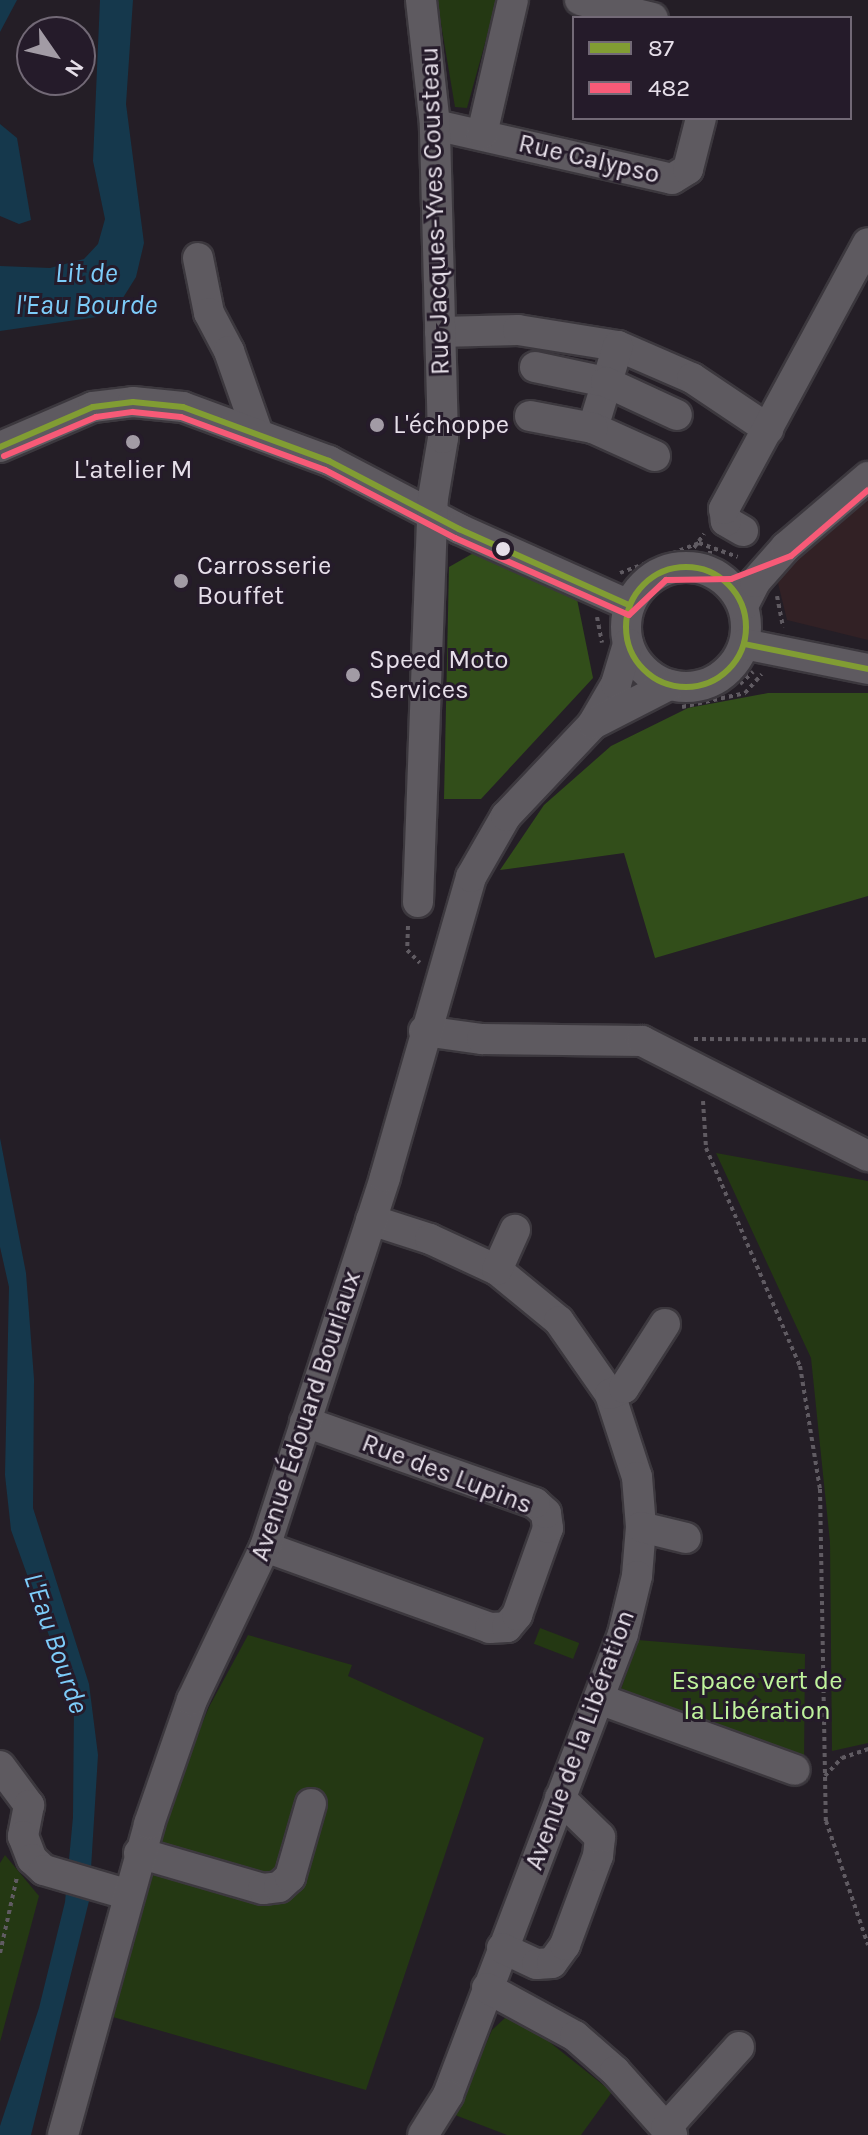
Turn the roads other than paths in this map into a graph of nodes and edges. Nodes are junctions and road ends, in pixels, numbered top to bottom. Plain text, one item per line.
1 (421, 0) edge
2 (513, 0) edge
3 (580, 0) edge
4 (645, 16) edge
5 (700, 120) edge
6 (435, 125) junction
7 (482, 134) junction
8 (868, 243) edge
9 (198, 258) dead end
10 (440, 332) junction
11 (618, 346) junction
12 (535, 367) dead end
13 (606, 382) junction
14 (677, 415) dead end
15 (530, 416) dead end
16 (593, 428) junction
17 (768, 429) junction
18 (257, 431) junction
19 (0, 447) edge
20 (655, 456) dead end
21 (868, 477) edge
22 (434, 516) junction
23 (728, 530) road end
24 (708, 551) junction
25 (756, 568) junction
26 (616, 599) junction
27 (743, 606) junction
28 (744, 644) junction
29 (615, 647) junction
30 (868, 669) edge
31 (669, 698) junction
32 (593, 724) junction
33 (418, 902) road end
34 (424, 1031) junction
35 (868, 1156) edge
36 (371, 1220) junction
37 (515, 1230) dead end
38 (497, 1270) junction
39 (665, 1324) dead end
40 (610, 1394) junction
41 (305, 1422) junction
42 (641, 1527) junction
43 (686, 1538) dead end
44 (265, 1547) junction
45 (599, 1699) junction
46 (0, 1766) edge
47 (795, 1770) dead end
48 (560, 1798) junction
49 (311, 1804) dead end
50 (18, 1843) edge
51 (139, 1853) junction
52 (126, 1894) junction
53 (502, 1948) junction
54 (487, 1988) junction
55 (739, 2047) dead end
56 (669, 2132) edge
57 (63, 2135) edge
58 (423, 2135) edge

1 - 6 street, Rue Jacques-Yves Cousteau
2 - 7 street
3 - 4 street
5 - 7 street, Rue Calypso
6 - 7 street, Rue Calypso
6 - 10 street, Rue Jacques-Yves Cousteau
8 - 17 street
9 - 18 street
10 - 11 street
10 - 22 street, Rue Jacques-Yves Cousteau
11 - 13 street
11 - 17 street
12 - 13 street
13 - 14 street
13 - 16 street
15 - 16 street
16 - 20 street
17 - 23 street
18 - 19 street
18 - 22 street
21 - 25 street
22 - 26 street
22 - 33 street, Rue Jacques-Yves Cousteau
24 - 25 street
24 - 26 street
24 - 27 street
25 - 27 street
26 - 29 street
27 - 28 street
28 - 30 street
28 - 31 street
29 - 31 street
29 - 32 street, Avenue Édouard Bourlaux
31 - 32 street, Avenue Édouard Bourlaux
32 - 34 street, Avenue Édouard Bourlaux
34 - 35 street
34 - 36 street, Avenue Édouard Bourlaux
36 - 38 street, Avenue de la Libération
36 - 41 street, Avenue Édouard Bourlaux
37 - 38 street
38 - 40 street, Avenue de la Libération
39 - 40 street
40 - 42 street, Avenue de la Libération
41 - 44 street, Avenue Édouard Bourlaux
41 - 44 street, Rue des Lupins
42 - 43 street
42 - 45 street, Avenue de la Libération
44 - 51 street, Avenue Édouard Bourlaux
45 - 47 street
45 - 48 street, Avenue de la Libération
46 - 50 street
48 - 53 street, Avenue de la Libération
48 - 53 street
49 - 51 street
50 - 52 street
51 - 52 street, Avenue Édouard Bourlaux
52 - 57 street, Avenue Édouard Bourlaux
53 - 54 street, Avenue de la Libération
54 - 56 street
54 - 58 street, Avenue de la Libération
55 - 56 street

